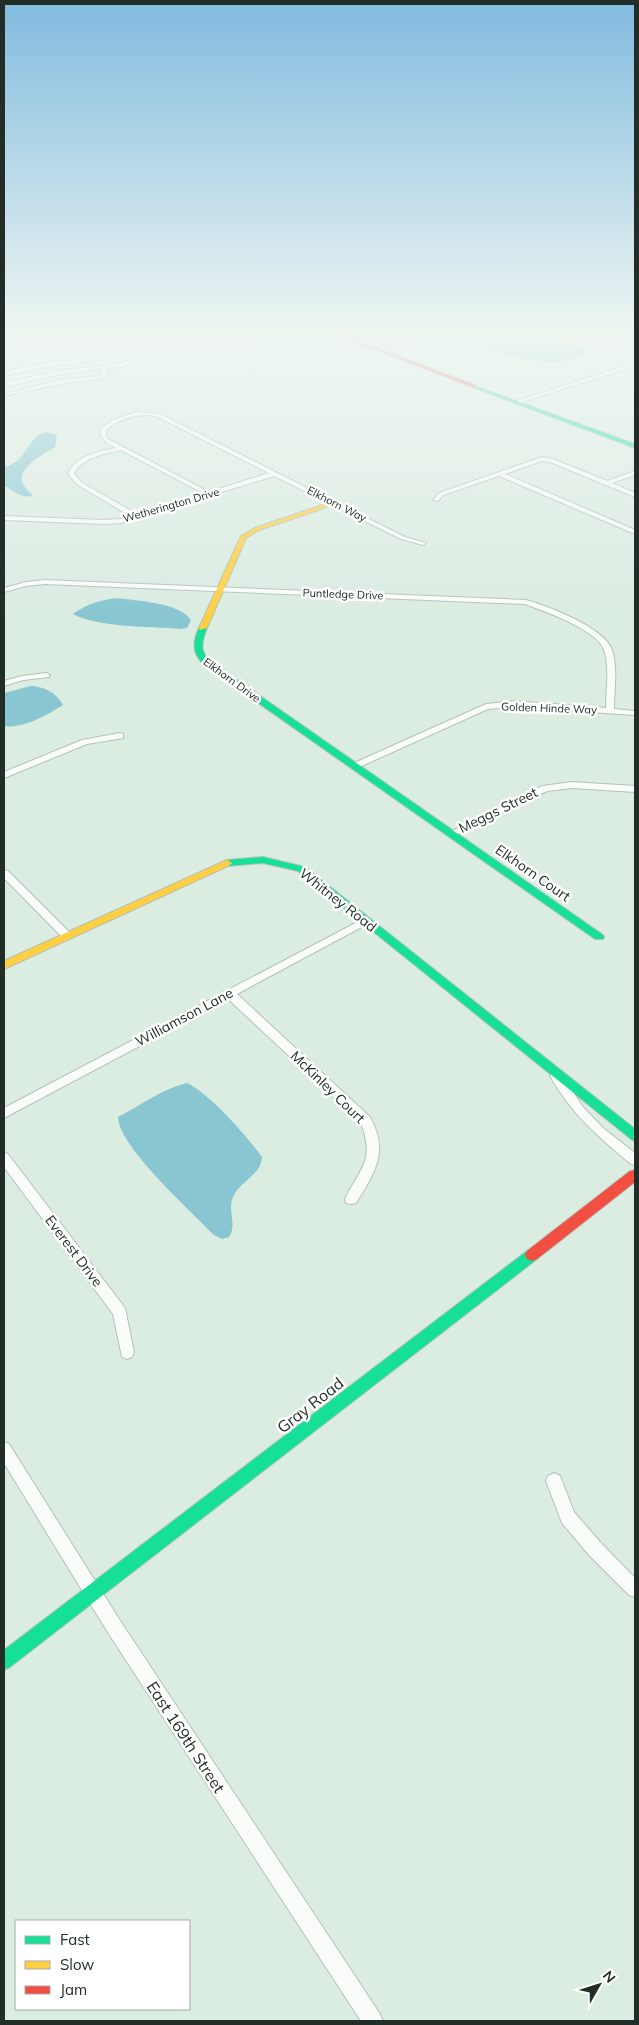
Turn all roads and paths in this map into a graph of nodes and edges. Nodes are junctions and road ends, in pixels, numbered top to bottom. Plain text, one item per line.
1 (107, 426) edge
2 (183, 426) edge
3 (583, 426) edge
4 (635, 446) edge
5 (122, 448) junction
6 (635, 472) edge
7 (276, 473) junction
8 (500, 474) junction
9 (607, 483) junction
10 (209, 494) junction
11 (635, 495) edge
12 (436, 500) dead end
13 (334, 503) junction
14 (137, 517) junction
15 (4, 518) edge
16 (635, 532) edge
17 (423, 543) dead end
18 (220, 589) junction
19 (4, 590) edge
20 (46, 675) dead end
21 (4, 684) edge
22 (610, 711) junction
23 (635, 713) edge
24 (120, 736) dead end
25 (354, 766) junction
26 (4, 775) edge
27 (635, 789) edge
28 (451, 834) junction
29 (4, 873) edge
30 (365, 921) junction
31 (66, 936) junction
32 (599, 937) dead end
33 (4, 965) edge
34 (229, 993) junction
35 (551, 1069) junction
36 (4, 1113) edge
37 (635, 1136) edge
38 (4, 1158) edge
39 (635, 1160) edge
40 (635, 1175) edge
41 (351, 1199) dead end
42 (127, 1352) dead end
43 (4, 1449) edge
44 (554, 1481) dead end
45 (635, 1589) edge
46 (93, 1593) junction
47 (4, 1661) edge
48 (373, 2021) edge

1 - 5 street, Elkhorn Way
2 - 7 street, Elkhorn Way
3 - 4 street
5 - 10 street
5 - 14 street
6 - 9 street
7 - 10 street, Wetherington Drive
7 - 13 street, Elkhorn Way
8 - 9 street
8 - 12 street
8 - 16 street
9 - 11 street
10 - 14 street, Wetherington Drive
13 - 17 street, Elkhorn Way
13 - 18 street, Elkhorn Drive
14 - 15 street, Wetherington Drive
18 - 19 street, Puntledge Drive
18 - 22 street, Puntledge Drive
18 - 25 street, Elkhorn Drive
20 - 21 street
22 - 23 street, Golden Hinde Way
22 - 25 street, Golden Hinde Way
24 - 26 street
25 - 28 street, Elkhorn Drive
27 - 28 street, Meggs Street
28 - 32 street, Elkhorn Court
29 - 31 street
30 - 31 street, Whitney Road
30 - 34 street, Williamson Lane
30 - 35 street, Whitney Road
31 - 33 street
34 - 36 street, Williamson Lane
34 - 41 street, McKinley Court
35 - 37 street, Whitney Road
35 - 39 street, Whitney Road
38 - 42 street, Everest Drive
40 - 46 street, Gray Road
43 - 46 street, East 169th Street
44 - 45 street
46 - 47 street, Gray Road
46 - 48 street, East 169th Street

